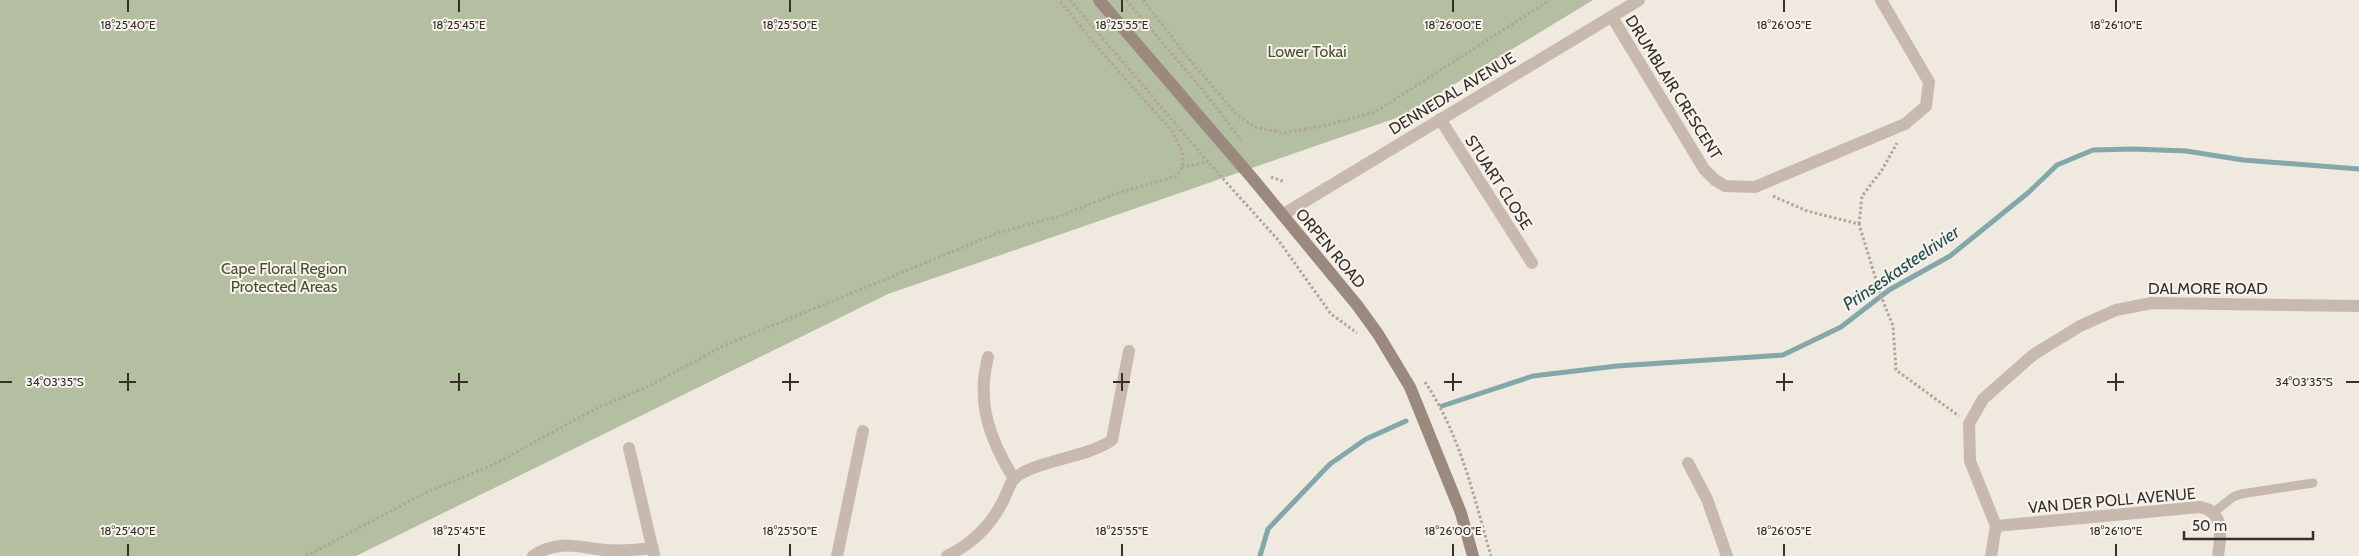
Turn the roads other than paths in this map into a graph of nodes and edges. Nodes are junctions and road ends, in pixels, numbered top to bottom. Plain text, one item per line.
1 (1099, 0) edge
2 (1639, 0) edge
3 (1881, 0) edge
4 (1612, 17) junction
5 (1440, 118) junction
6 (1282, 215) junction
7 (1532, 263) dead end
8 (2359, 306) edge
9 (1129, 351) dead end
10 (988, 357) dead end
11 (863, 431) dead end
12 (629, 448) dead end
13 (1688, 463) dead end
14 (1014, 479) junction
15 (2313, 483) dead end
16 (2214, 512) junction
17 (1996, 526) junction
18 (653, 552) edge
19 (533, 556) edge
20 (837, 556) edge
21 (947, 556) edge
22 (1473, 556) edge
23 (1727, 556) edge
24 (1991, 556) edge
25 (2218, 556) edge

1 - 6 main road, ORPEN ROAD
2 - 4 street, DENNEDAL AVENUE
3 - 4 street, DRUMBLAIR CRESCENT
4 - 5 street, DENNEDAL AVENUE
5 - 6 street, DENNEDAL AVENUE
5 - 7 street, STUART CLOSE
6 - 22 main road, ORPEN ROAD
8 - 17 street, DALMORE ROAD
9 - 14 street
10 - 14 street
11 - 20 street
12 - 18 street
13 - 23 street
14 - 21 street
15 - 16 lane
16 - 17 street, VAN DER POLL AVENUE
16 - 25 street, VAN DER POLL AVENUE
17 - 24 street
18 - 19 street

